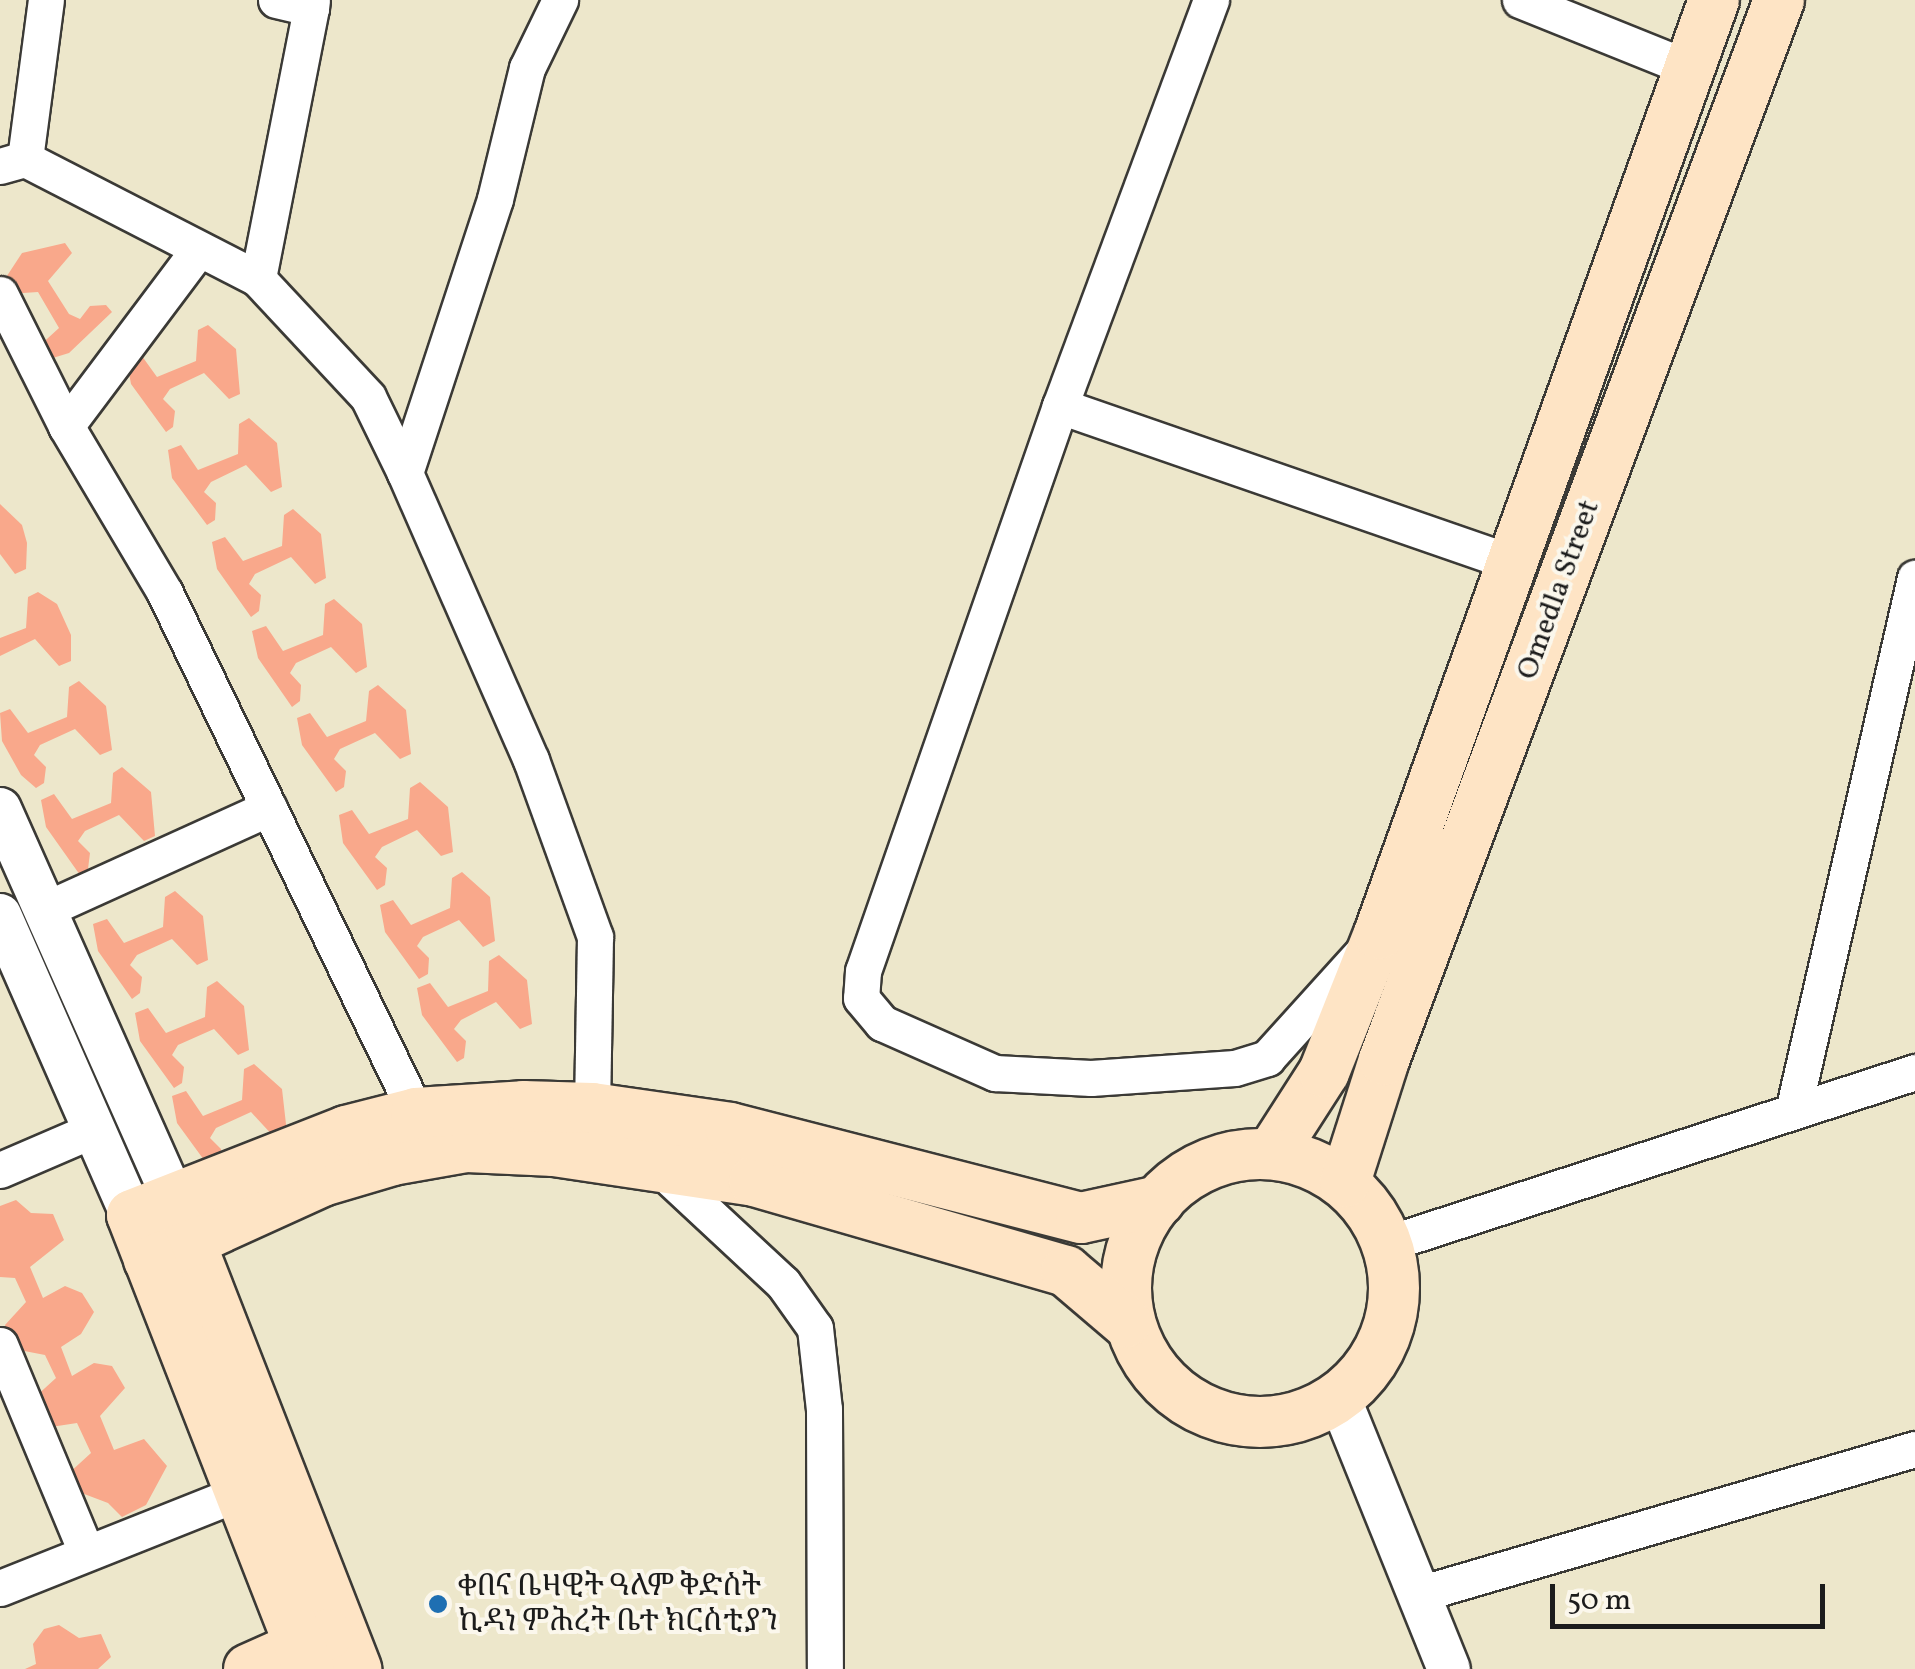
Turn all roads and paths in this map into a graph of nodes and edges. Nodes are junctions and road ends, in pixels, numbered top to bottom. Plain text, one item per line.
1 (46, 0) edge
2 (276, 0) edge
3 (560, 0) edge
4 (1211, 0) edge
5 (1520, 0) edge
6 (1714, 0) edge
7 (1779, 0) edge
8 (312, 4) edge
9 (1689, 68) junction
10 (12, 163) edge
11 (198, 250) junction
12 (258, 280) junction
13 (0, 294) edge
14 (1060, 406) junction
15 (66, 426) junction
16 (405, 474) junction
17 (1510, 562) junction
18 (1915, 578) edge
19 (269, 808) junction
20 (0, 809) edge
21 (44, 910) junction
22 (0, 915) edge
23 (1379, 934) junction
24 (1915, 1072) edge
25 (1794, 1106) junction
26 (592, 1108) junction
27 (416, 1113) junction
28 (94, 1128) junction
29 (1272, 1153) junction
30 (652, 1162) junction
31 (0, 1170) edge
32 (1345, 1182) junction
33 (1160, 1201) junction
34 (161, 1228) junction
35 (1389, 1243) junction
36 (1126, 1322) junction
37 (0, 1346) edge
38 (1339, 1398) junction
39 (1915, 1449) edge
40 (241, 1492) junction
41 (86, 1552) junction
42 (0, 1588) edge
43 (1418, 1594) junction
44 (337, 1658) edge
45 (249, 1669) edge
46 (824, 1669) edge
47 (1448, 1669) edge

1 - 10 street
2 - 8 street
3 - 16 street
4 - 14 street
5 - 9 street
6 - 9 main road, Omedla Street
7 - 32 main road, Omedla Street
8 - 12 street
9 - 17 main road, Omedla Street
10 - 11 street
11 - 12 street
11 - 15 street
12 - 16 street
13 - 15 street
14 - 17 street
14 - 23 street
15 - 19 street
16 - 26 street
17 - 23 main road, Omedla Street
18 - 25 street
19 - 21 street
19 - 27 street
20 - 21 street
21 - 34 street
22 - 28 street
23 - 29 main road, Omedla Street
24 - 25 street
25 - 35 street
26 - 27 main road
26 - 33 main road
27 - 34 main road
28 - 31 street
28 - 34 street
29 - 32 main road
29 - 33 main road
30 - 34 main road
30 - 36 main road
30 - 46 street
32 - 35 main road
33 - 36 main road
34 - 40 main road
34 - 44 main road
35 - 38 main road
36 - 38 main road
37 - 41 street
38 - 43 street
39 - 43 street
40 - 41 street
40 - 44 main road
41 - 42 street
43 - 47 street
44 - 45 main road

